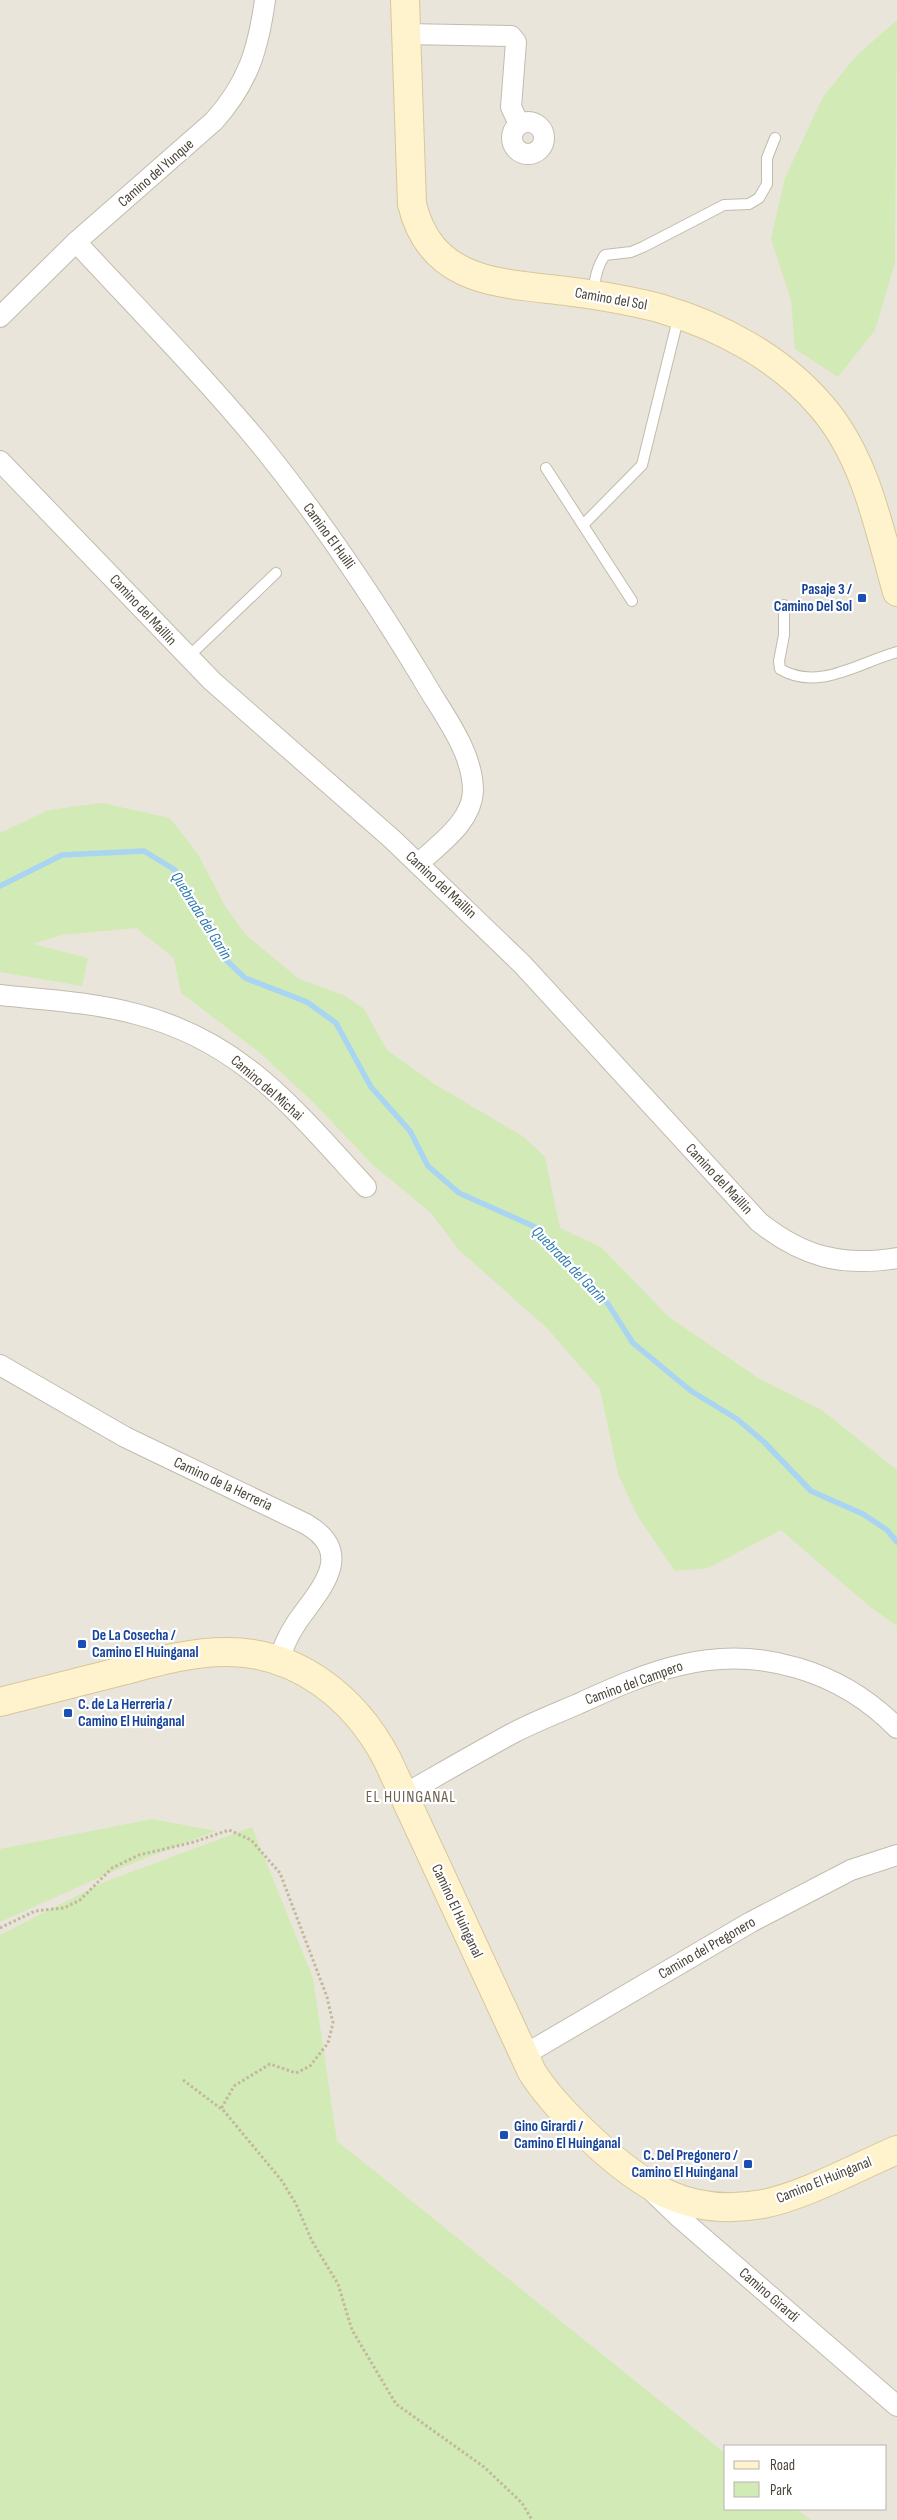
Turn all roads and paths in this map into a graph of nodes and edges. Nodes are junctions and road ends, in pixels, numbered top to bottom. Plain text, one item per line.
1 (265, 0) edge
2 (405, 0) edge
3 (406, 34) junction
4 (519, 124) dead end
5 (775, 138) dead end
6 (76, 242) junction
7 (593, 294) junction
8 (679, 314) junction
9 (0, 317) edge
10 (0, 461) edge
11 (546, 468) dead end
12 (583, 525) junction
13 (276, 573) dead end
14 (897, 592) edge
15 (632, 601) dead end
16 (784, 605) dead end
17 (897, 652) edge
18 (188, 657) junction
19 (418, 864) junction
20 (0, 995) edge
21 (366, 1187) dead end
22 (897, 1258) edge
23 (0, 1366) edge
24 (279, 1660) junction
25 (0, 1702) edge
26 (897, 1728) edge
27 (403, 1794) junction
28 (897, 1855) edge
29 (0, 1928) edge
30 (524, 2055) junction
31 (183, 2080) dead end
32 (221, 2109) junction
33 (897, 2150) edge
34 (642, 2182) junction
35 (897, 2406) edge
36 (532, 2520) edge

1 - 6 street, Camino del Yunque
2 - 3 street, Camino del Sol
3 - 4 street
3 - 7 street, Camino del Sol
5 - 7 lane
6 - 9 street, Camino del Yunque
6 - 19 street, Camino El Huilli
7 - 8 street, Camino del Sol
8 - 12 lane
8 - 14 street, Camino del Sol
10 - 18 street, Camino del Maillin
11 - 12 lane
12 - 15 lane
13 - 18 lane
16 - 17 lane
18 - 19 street, Camino del Maillin
19 - 22 street, Camino del Maillin
20 - 21 street, Camino del Michai
23 - 24 street, Camino de la Herreria
24 - 25 street, Camino El Huinganal
24 - 27 street, Camino El Huinganal
26 - 27 street, Camino del Campero
27 - 30 street, Camino El Huinganal
28 - 30 street, Camino del Pregonero
29 - 32 path
30 - 34 street, Camino El Huinganal
31 - 32 path
32 - 36 path
33 - 34 street, Camino El Huinganal
34 - 35 street, Camino Girardi

